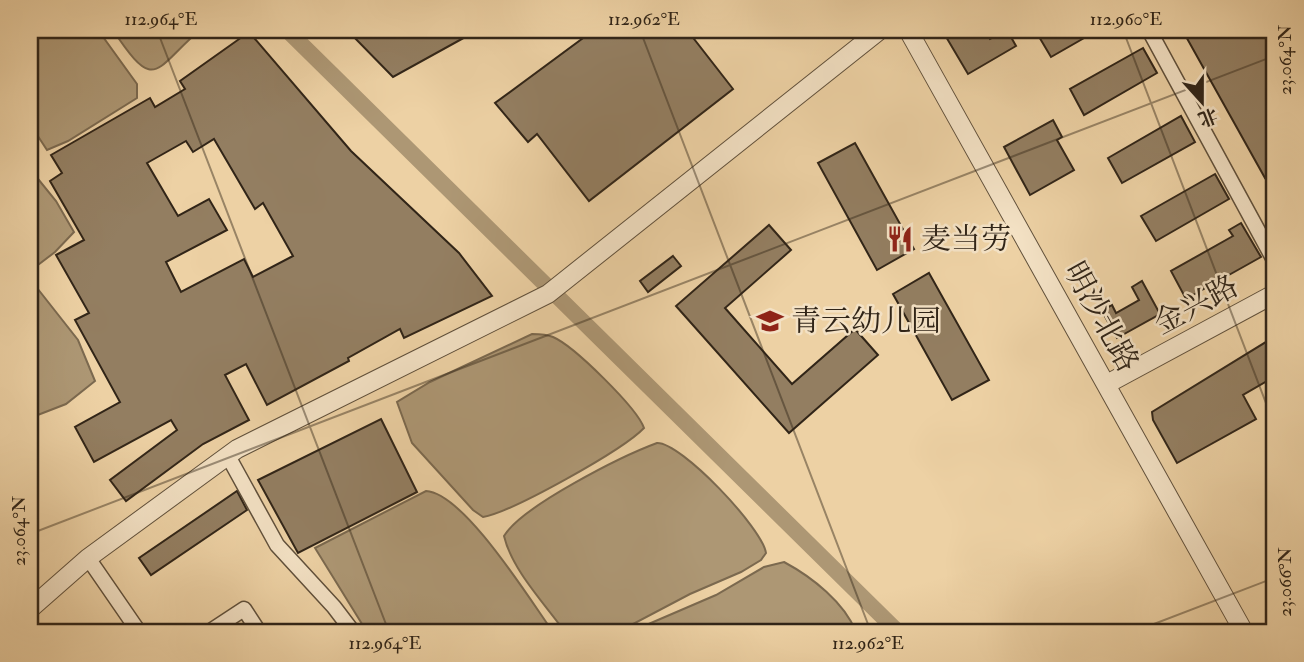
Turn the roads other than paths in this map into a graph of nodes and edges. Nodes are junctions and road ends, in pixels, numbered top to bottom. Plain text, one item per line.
1 (880, 30) edge
2 (908, 30) edge
3 (1149, 30) edge
4 (1274, 260) edge
5 (1274, 294) edge
6 (1107, 384) junction
7 (228, 456) junction
8 (88, 558) junction
9 (30, 609) edge
10 (139, 632) edge
11 (209, 632) edge
12 (259, 632) edge
13 (353, 632) edge
14 (1244, 632) edge

1 - 7 street
2 - 6 street, 明沙北路
3 - 4 street
5 - 6 street, 金兴路
6 - 14 street, 明沙北路
7 - 8 street
7 - 13 street
8 - 9 street
8 - 10 street
11 - 12 street

